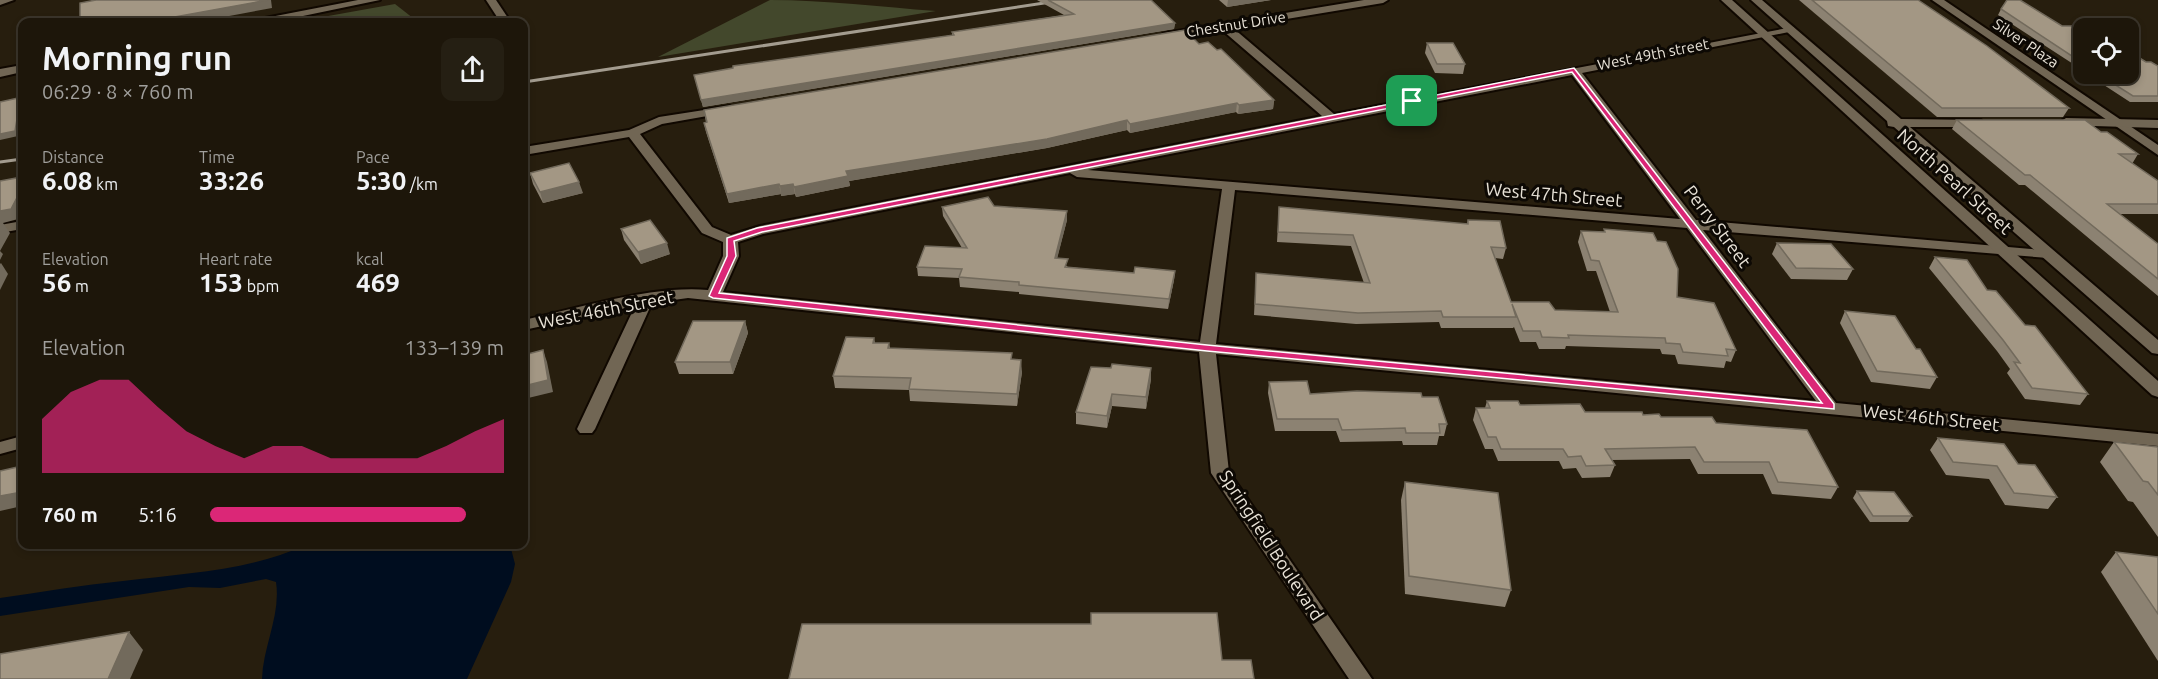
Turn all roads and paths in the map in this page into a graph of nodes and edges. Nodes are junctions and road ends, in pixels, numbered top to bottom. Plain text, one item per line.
1 (9, 0) edge
2 (375, 0) edge
3 (491, 0) edge
4 (1383, 0) edge
5 (1726, 0) edge
6 (1756, 0) edge
7 (1937, 0) edge
8 (0, 2) edge
9 (281, 18) edge
10 (503, 18) dead end
11 (1224, 26) junction
12 (1789, 29) junction
13 (1763, 33) junction
14 (1154, 38) edge
15 (18, 70) edge
16 (1574, 70) junction
17 (0, 73) edge
18 (741, 107) edge
19 (1330, 117) junction
20 (1992, 122) edge
21 (2050, 122) edge
22 (1862, 123) junction
23 (1897, 123) junction
24 (2115, 123) junction
25 (2158, 124) edge
26 (632, 133) junction
27 (528, 151) edge
28 (2158, 151) edge
29 (1057, 171) junction
30 (1229, 186) junction
31 (1693, 225) junction
32 (18, 226) edge
33 (0, 229) edge
34 (730, 240) junction
35 (2002, 250) junction
36 (2048, 254) junction
37 (713, 296) junction
38 (646, 299) junction
39 (528, 324) edge
40 (1207, 348) junction
41 (2158, 349) edge
42 (2158, 391) edge
43 (1830, 407) junction
44 (586, 429) dead end
45 (2158, 440) edge
46 (18, 443) edge
47 (0, 448) edge
48 (1361, 679) edge

1 - 8 street
2 - 9 street
3 - 10 street
4 - 11 street, Chestnut Drive
5 - 13 street, North Pearl Street
6 - 12 street, North Pearl Street
7 - 24 street, Silver Plaza
11 - 14 street, Chestnut Drive
11 - 19 street
12 - 13 street, West 49th street
12 - 23 street, North Pearl Street
13 - 16 street, West 49th street
13 - 22 street, North Pearl Street
15 - 17 street
16 - 19 street, West 49th street
16 - 31 street, Perry Street
18 - 26 street
19 - 29 street, West 49th street
20 - 23 street
21 - 24 street
22 - 23 street
22 - 35 street, North Pearl Street
23 - 36 street, North Pearl Street
24 - 25 street
24 - 28 street, Silver Plaza
26 - 27 street
26 - 34 street
29 - 30 street, West 47th Street
29 - 34 street, West 49th street
30 - 31 street, West 47th Street
30 - 40 street, Springfield Boulevard
31 - 35 street, West 47th Street
31 - 43 street, Perry Street
32 - 33 street
34 - 37 street
35 - 36 street, West 47th Street
35 - 42 street, North Pearl Street
36 - 41 street, North Pearl Street
37 - 38 street, West 46th Street
37 - 40 street, West 46th Street
38 - 39 street, West 46th Street
38 - 44 street
40 - 43 street, West 46th Street
40 - 48 street, Springfield Boulevard
43 - 45 street, West 46th Street
46 - 47 street

